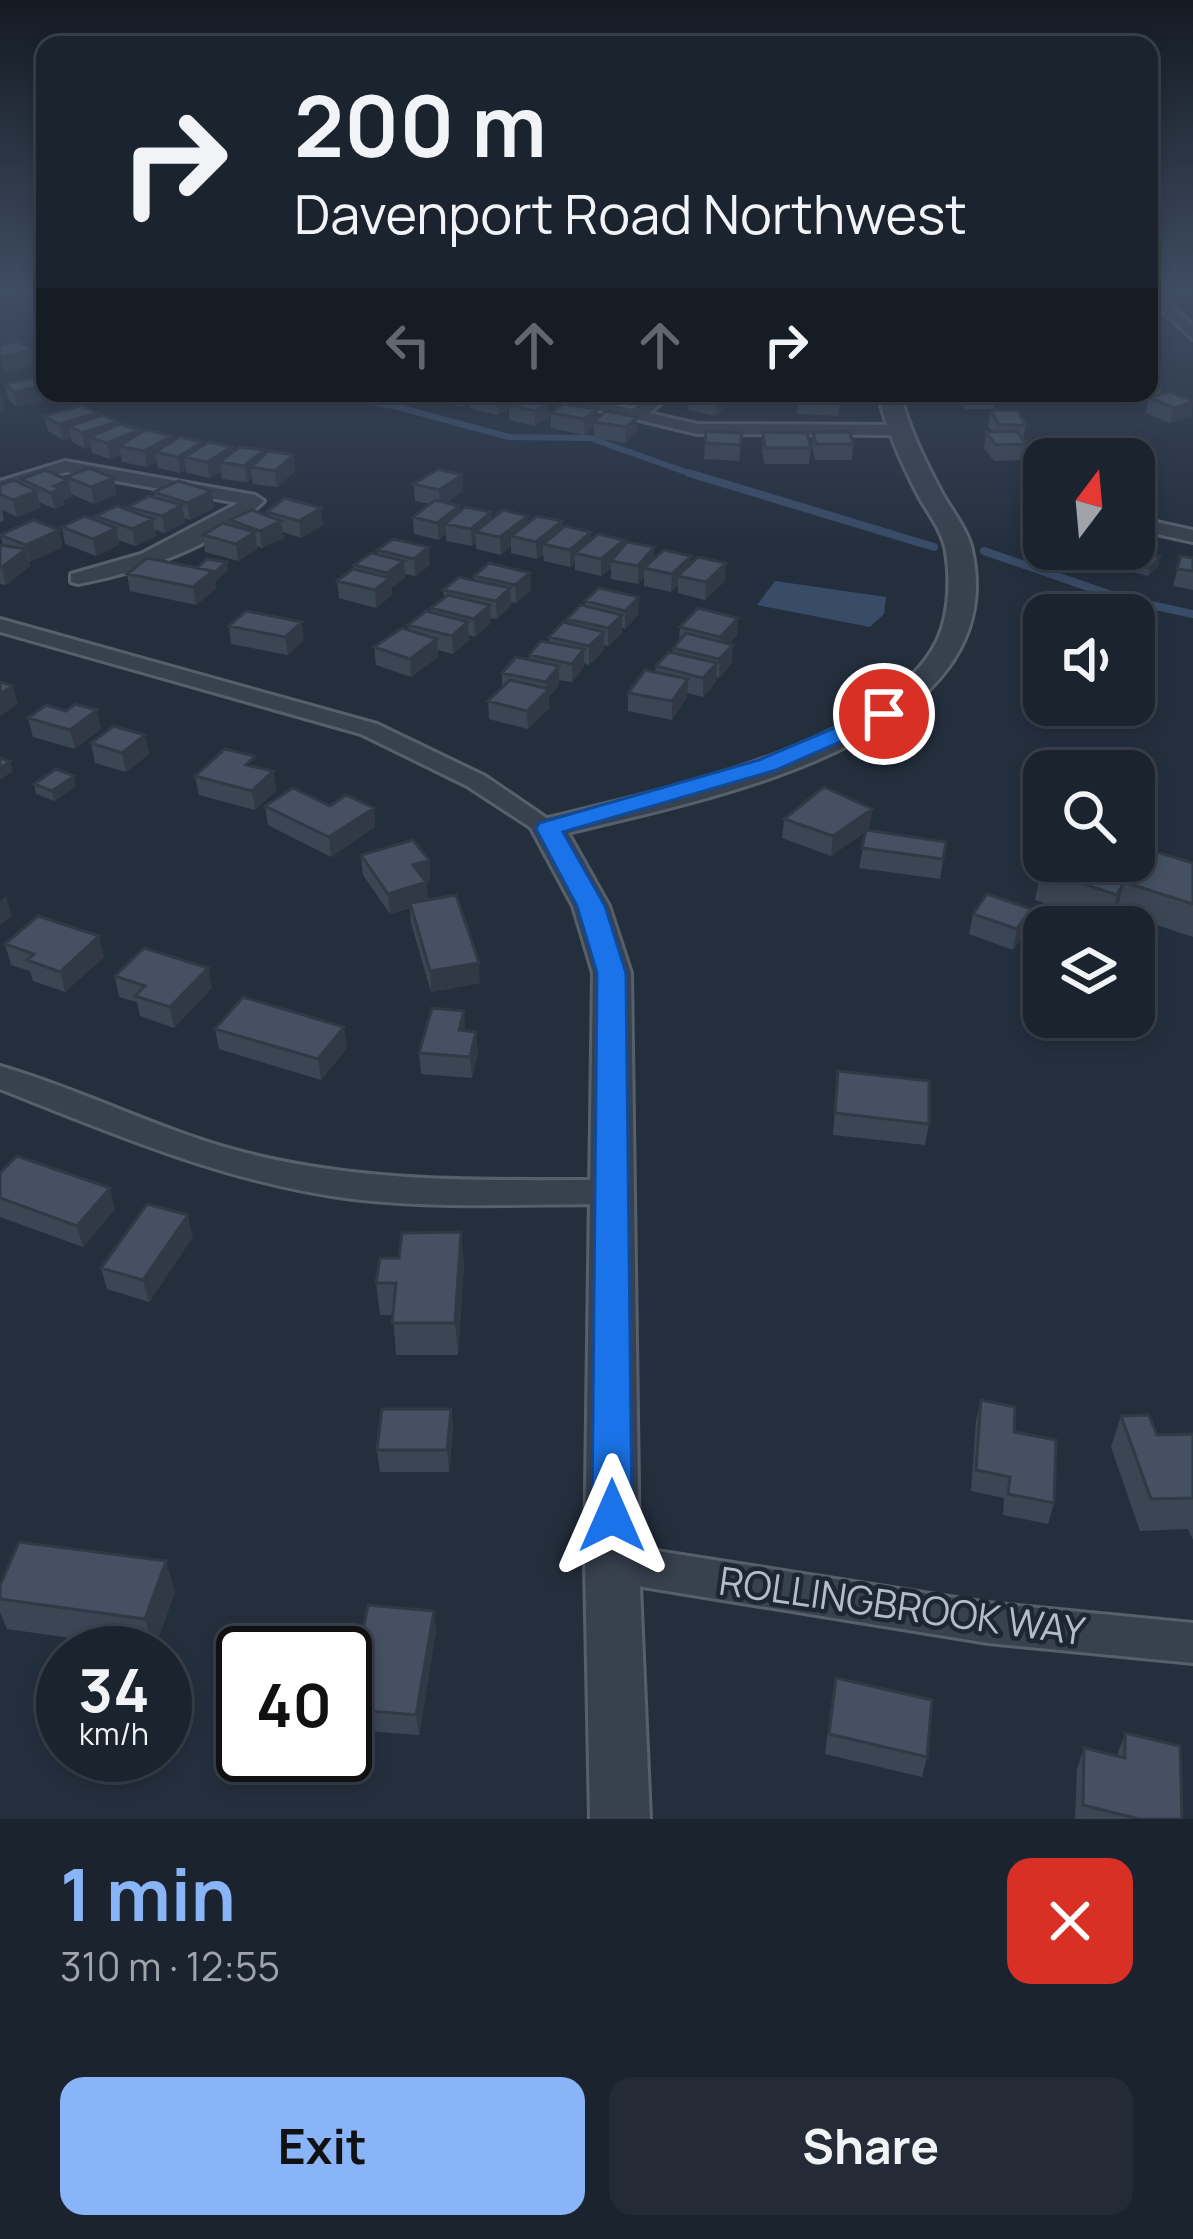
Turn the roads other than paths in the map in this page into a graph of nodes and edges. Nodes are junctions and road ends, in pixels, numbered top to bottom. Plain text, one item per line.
1 (576, 402) edge
2 (653, 402) edge
3 (893, 411) edge
4 (635, 415) junction
5 (0, 487) edge
6 (1155, 528) edge
7 (1193, 536) edge
8 (78, 578) dead end
9 (0, 625) edge
10 (548, 829) junction
11 (0, 1077) edge
12 (612, 1192) junction
13 (612, 1563) junction
14 (1193, 1643) edge
15 (620, 1819) edge

1 - 4 street
2 - 4 street
3 - 4 street
3 - 10 street
5 - 8 street
6 - 7 street
9 - 10 street
10 - 12 street
11 - 12 street
12 - 13 street
13 - 14 street, ROLLINGBROOK WAY
13 - 15 street

